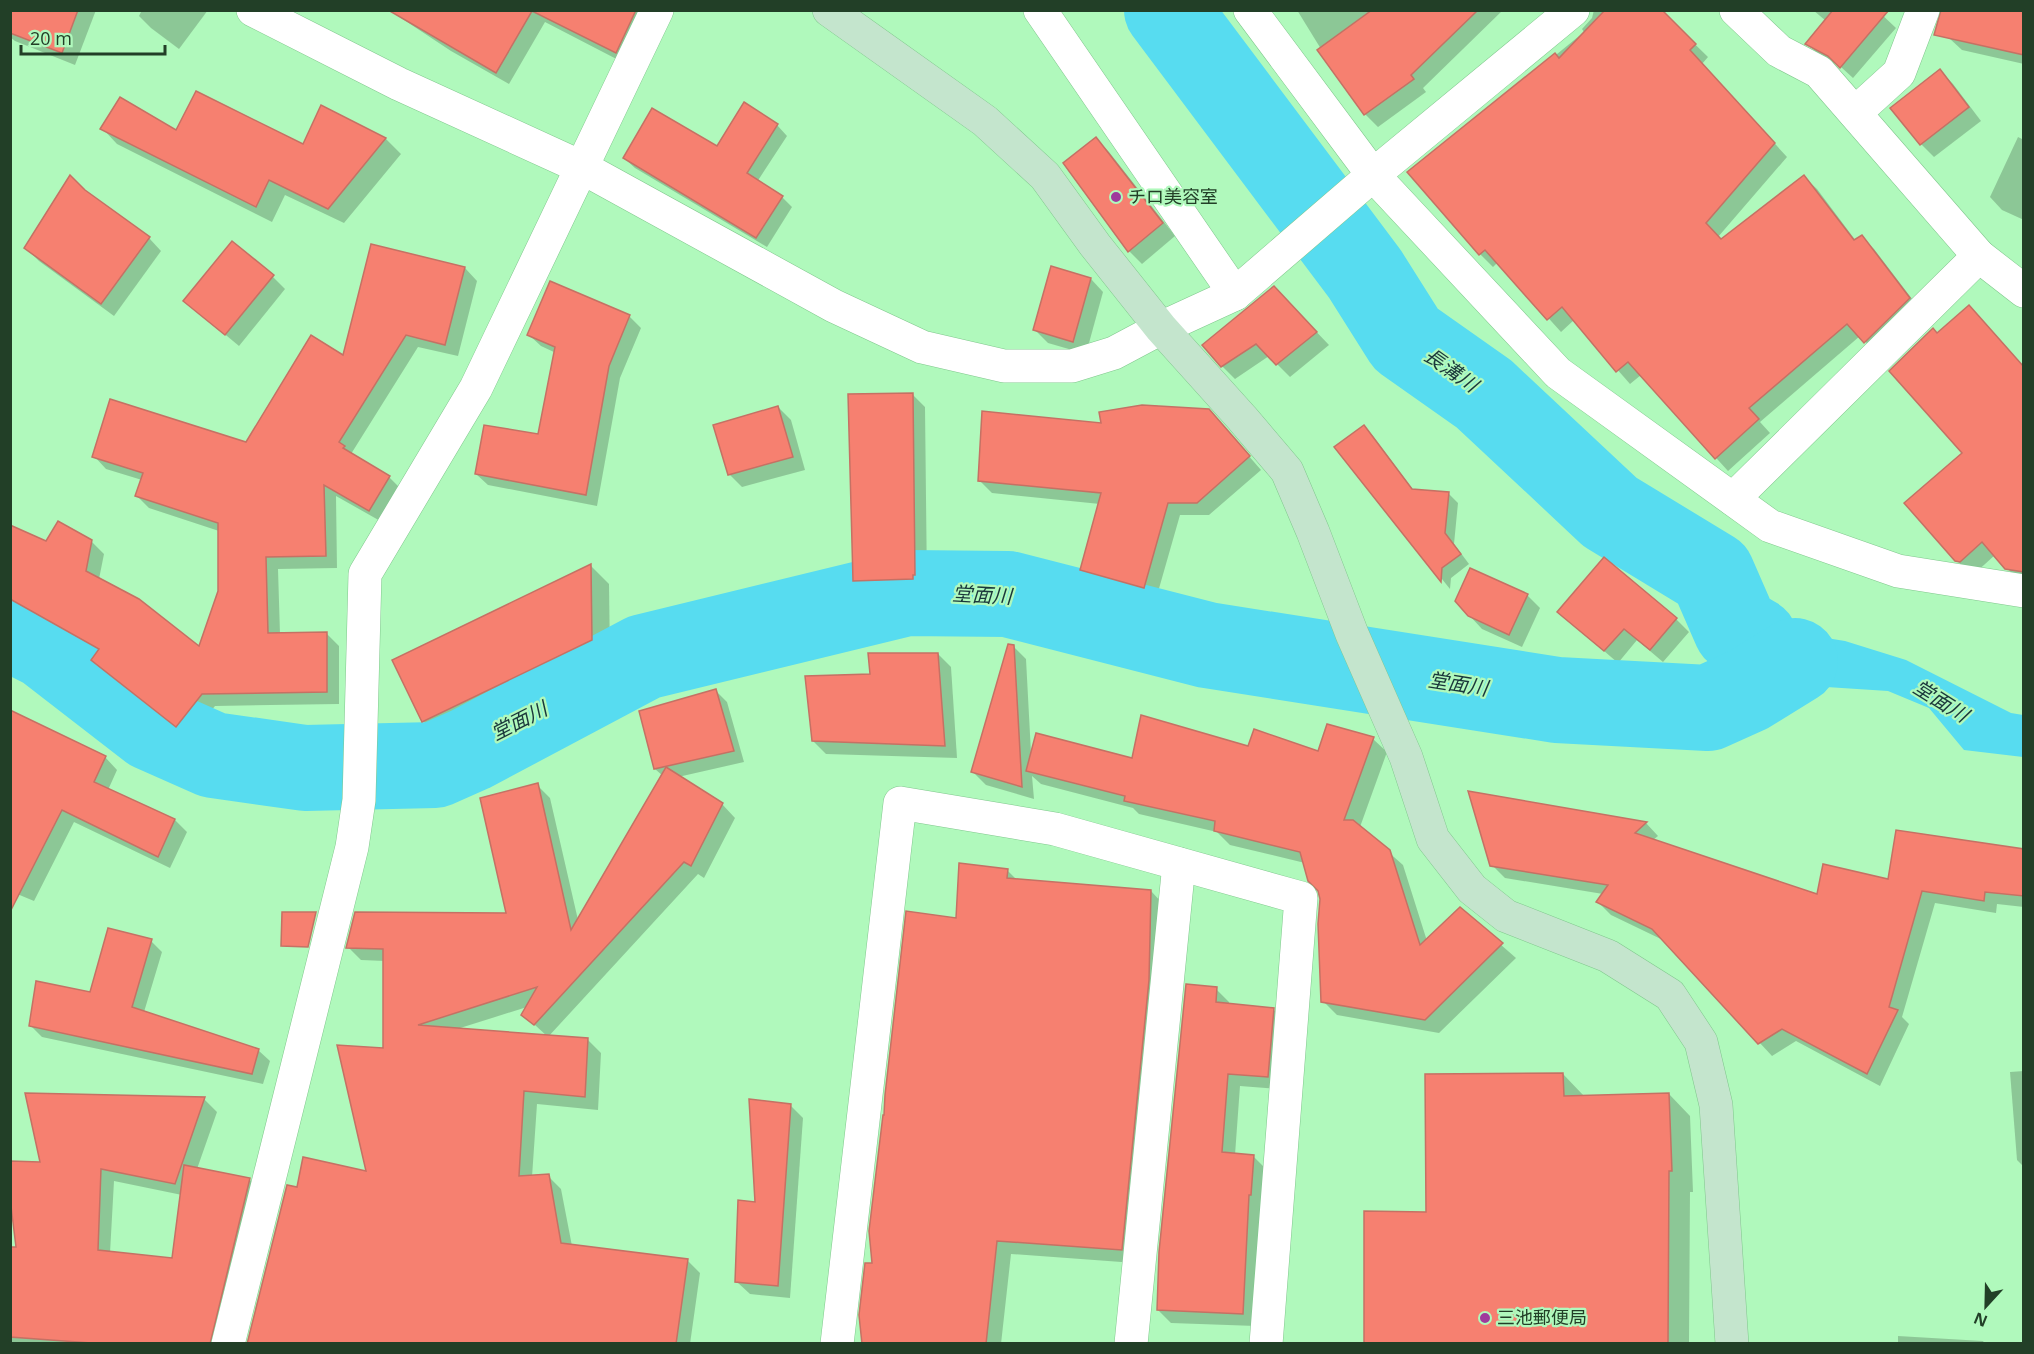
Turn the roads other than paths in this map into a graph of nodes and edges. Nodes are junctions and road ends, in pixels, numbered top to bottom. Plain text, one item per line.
1 (253, 10) edge
2 (657, 10) edge
3 (829, 10) edge
4 (1040, 10) edge
5 (1250, 10) edge
6 (1573, 10) edge
7 (1736, 10) edge
8 (1923, 10) edge
9 (1855, 113) junction
10 (583, 168) junction
11 (1373, 175) junction
12 (1979, 256) junction
13 (2024, 291) edge
14 (1235, 294) junction
15 (1161, 328) junction
16 (1733, 499) junction
17 (2024, 591) edge
18 (1179, 864) junction
19 (228, 1344) edge
20 (837, 1344) edge
21 (1131, 1344) edge
22 (1266, 1344) edge
23 (1732, 1344) edge

1 - 10 street
2 - 10 street
3 - 15 street
4 - 14 street
5 - 11 street
6 - 11 street
7 - 9 street
8 - 9 street
9 - 12 street
10 - 15 street
10 - 19 street
11 - 14 street
11 - 16 street
12 - 13 street
12 - 16 street
14 - 15 street
15 - 23 street
16 - 17 street
18 - 20 street
18 - 21 street
18 - 22 street

